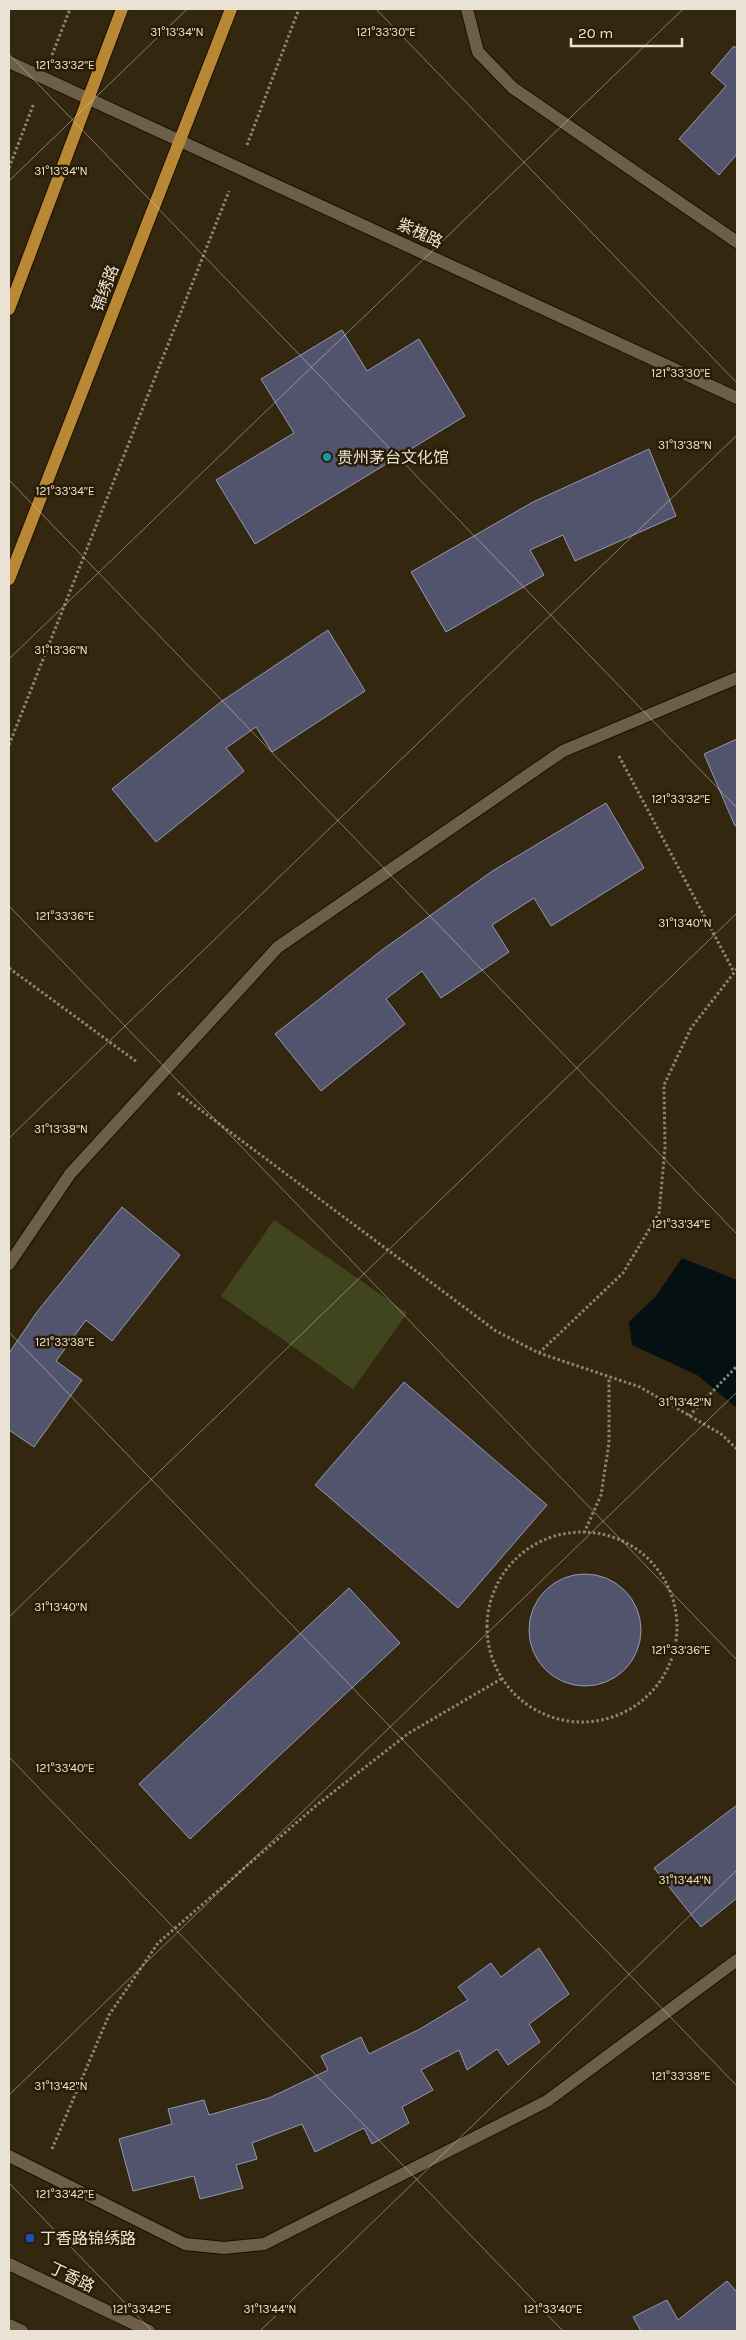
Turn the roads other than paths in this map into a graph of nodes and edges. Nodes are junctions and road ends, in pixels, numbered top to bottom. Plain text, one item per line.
1 (122, 9) edge
2 (231, 9) edge
3 (468, 9) edge
4 (9, 62) edge
5 (88, 98) junction
6 (180, 141) junction
7 (737, 242) edge
8 (9, 309) edge
9 (737, 398) edge
10 (9, 579) edge
11 (737, 678) edge
12 (9, 1264) edge
13 (737, 1960) edge
14 (9, 2156) edge
15 (9, 2264) edge
16 (9, 2325) edge
17 (22, 2331) edge
18 (149, 2331) edge

1 - 5 main road
2 - 6 main road, 锦绣路
3 - 7 street
4 - 5 street, 紫槐路
5 - 6 street, 紫槐路
5 - 8 main road
6 - 9 street, 紫槐路
6 - 10 main road, 锦绣路
11 - 12 street
13 - 14 street
15 - 18 street, 丁香路
16 - 17 street

